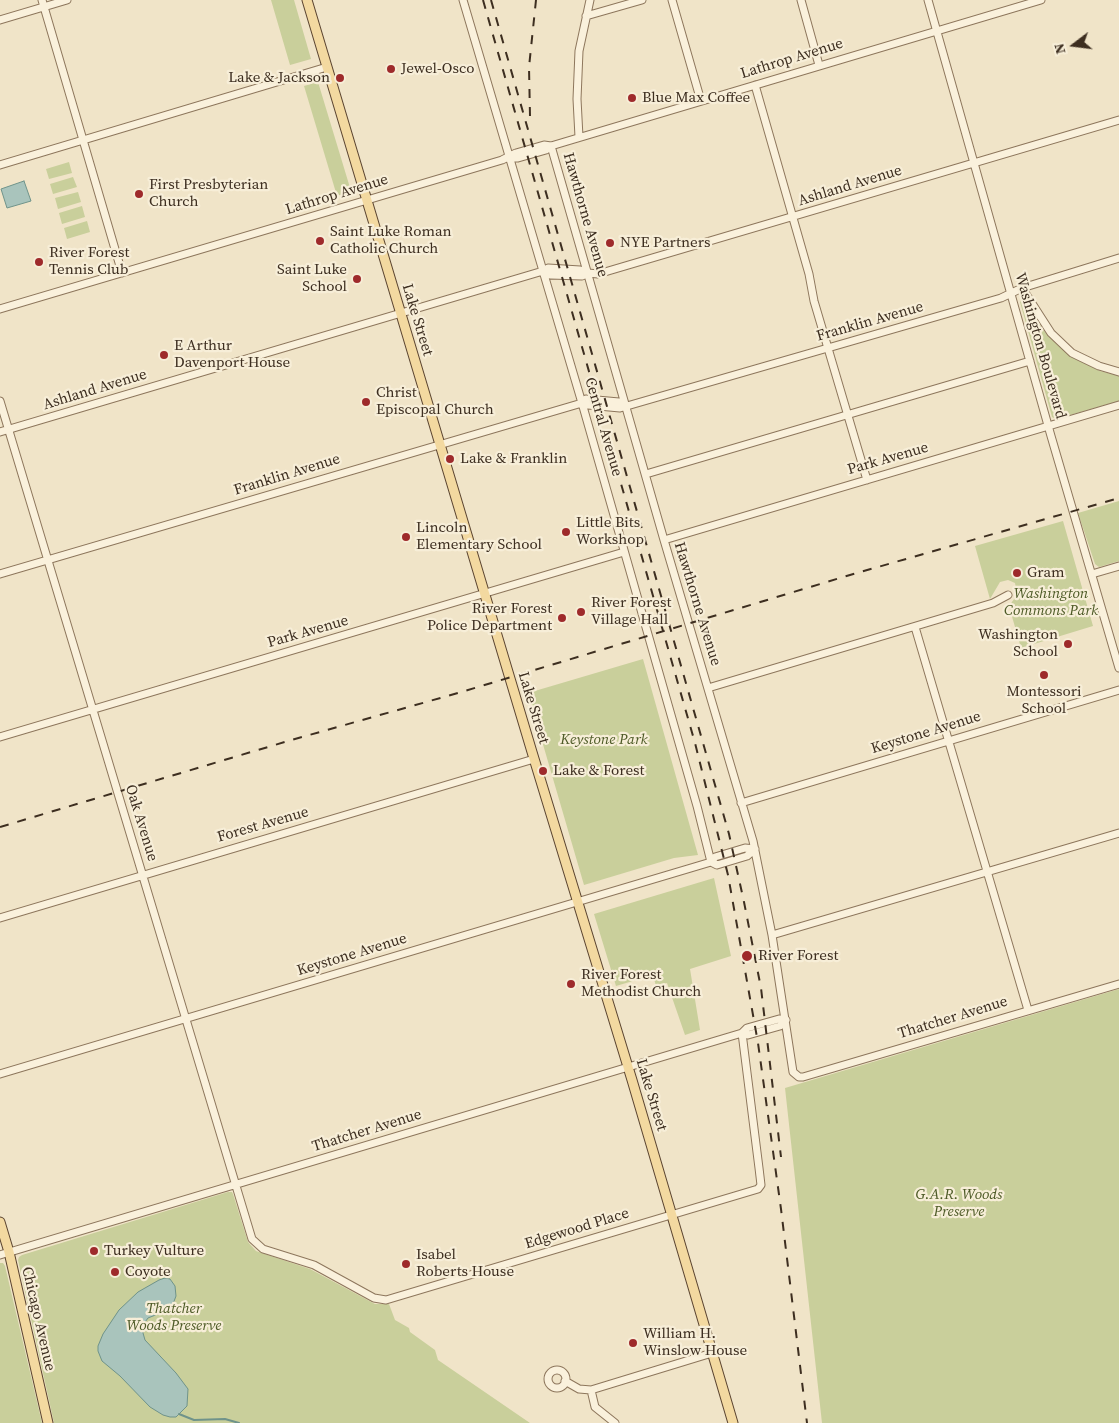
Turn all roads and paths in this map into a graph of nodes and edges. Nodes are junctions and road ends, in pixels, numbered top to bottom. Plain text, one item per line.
1 (67, 0) edge
2 (307, 0) edge
3 (464, 0) edge
4 (590, 0) edge
5 (642, 0) edge
6 (672, 0) edge
7 (800, 0) edge
8 (928, 0) edge
9 (1041, 0) edge
10 (43, 4) edge
11 (586, 16) junction
12 (0, 20) edge
13 (937, 31) junction
14 (819, 65) junction
15 (327, 66) junction
16 (755, 85) junction
17 (701, 101) junction
18 (1119, 120) edge
19 (579, 137) junction
20 (84, 140) junction
21 (551, 146) junction
22 (509, 158) junction
23 (974, 163) junction
24 (0, 165) edge
25 (368, 200) junction
26 (793, 218) junction
27 (1119, 258) edge
28 (542, 271) junction
29 (122, 273) junction
30 (588, 273) junction
31 (1022, 288) junction
32 (1011, 293) junction
33 (0, 310) edge
34 (401, 313) junction
35 (829, 348) junction
36 (1030, 361) junction
37 (1119, 372) edge
38 (0, 402) edge
39 (582, 403) junction
40 (1119, 405) edge
41 (626, 406) junction
42 (848, 414) junction
43 (1048, 426) junction
44 (8, 430) junction
45 (0, 432) edge
46 (440, 444) junction
47 (646, 474) junction
48 (867, 480) junction
49 (664, 540) junction
50 (624, 552) junction
51 (48, 560) junction
52 (1119, 566) edge
53 (0, 574) edge
54 (1092, 574) junction
55 (485, 594) junction
56 (1008, 595) dead end
57 (914, 627) junction
58 (1119, 668) edge
59 (708, 688) junction
60 (1119, 690) edge
61 (92, 710) junction
62 (0, 737) edge
63 (948, 741) junction
64 (534, 759) junction
65 (741, 803) junction
66 (1119, 833) edge
67 (755, 849) junction
68 (711, 862) junction
69 (987, 872) junction
70 (142, 875) junction
71 (578, 902) junction
72 (0, 918) edge
73 (772, 936) junction
74 (1119, 984) edge
75 (1028, 1010) junction
76 (186, 1019) junction
77 (786, 1020) junction
78 (742, 1033) junction
79 (628, 1067) junction
80 (0, 1074) edge
81 (795, 1075) joint
82 (235, 1184) junction
83 (672, 1215) junction
84 (0, 1222) edge
85 (263, 1249) joint
86 (4, 1253) edge
87 (712, 1353) junction
88 (565, 1381) dead end
89 (591, 1390) junction
90 (48, 1423) edge
91 (615, 1423) edge
92 (733, 1423) edge

1 - 10 street
2 - 15 main road, Lake Street
3 - 22 street, Central Avenue
4 - 11 street
5 - 11 street
6 - 17 street
7 - 14 street
8 - 13 street, Washington Boulevard
9 - 13 street, Lathrop Avenue
10 - 12 street
10 - 20 street
11 - 19 street
13 - 14 street, Lathrop Avenue
13 - 23 street, Washington Boulevard
14 - 16 street, Lathrop Avenue
15 - 20 street
15 - 25 main road, Lake Street
16 - 17 street, Lathrop Avenue
16 - 26 street
17 - 19 street, Lathrop Avenue
18 - 23 street, Ashland Avenue
19 - 21 street, Lathrop Avenue
20 - 24 street
20 - 29 street
21 - 22 street, Lathrop Avenue
21 - 30 street, Hawthorne Avenue
22 - 25 street, Lathrop Avenue
22 - 28 street, Central Avenue
23 - 26 street, Ashland Avenue
23 - 32 street, Washington Boulevard
25 - 29 street, Lathrop Avenue
25 - 34 main road, Lake Street
26 - 30 street, Ashland Avenue
26 - 35 street
27 - 31 street, Franklin Avenue
28 - 30 street, Ashland Avenue
28 - 34 street, Ashland Avenue
28 - 39 street, Central Avenue
29 - 33 street, Lathrop Avenue
30 - 41 street, Hawthorne Avenue
31 - 32 street, Franklin Avenue
31 - 37 street
32 - 35 street, Franklin Avenue
32 - 36 street, Washington Boulevard
34 - 44 street, Ashland Avenue
34 - 46 main road, Lake Street
35 - 41 street, Franklin Avenue
35 - 42 street
36 - 42 street
36 - 43 street, Washington Boulevard
38 - 44 street, Oak Avenue
39 - 41 street, Franklin Avenue
39 - 46 street, Franklin Avenue
39 - 50 street, Central Avenue
40 - 43 street, Park Avenue
41 - 47 street, Hawthorne Avenue
42 - 47 street
42 - 48 street
43 - 48 street, Park Avenue
43 - 54 street, Washington Boulevard
44 - 45 street, Ashland Avenue
44 - 51 street, Oak Avenue
46 - 51 street, Franklin Avenue
46 - 55 main road, Lake Street
47 - 49 street, Hawthorne Avenue
48 - 49 street, Park Avenue
49 - 59 street, Hawthorne Avenue
50 - 55 street, Park Avenue
50 - 68 street, Central Avenue
51 - 53 street, Franklin Avenue
51 - 61 street, Oak Avenue
52 - 54 street
54 - 58 street, Washington Boulevard
55 - 61 street, Park Avenue
55 - 64 main road, Lake Street
56 - 57 street
57 - 59 street
57 - 63 street
59 - 65 street, Hawthorne Avenue
60 - 63 street, Keystone Avenue
61 - 62 street, Park Avenue
61 - 70 street, Oak Avenue
63 - 65 street, Keystone Avenue
63 - 69 street
64 - 70 street, Forest Avenue
64 - 71 main road, Lake Street
65 - 67 street, Hawthorne Avenue
66 - 69 street
67 - 68 street, Keystone Avenue
67 - 73 street, Hawthorne Avenue
68 - 71 street, Keystone Avenue
69 - 73 street
69 - 75 street
70 - 72 street, Forest Avenue
70 - 76 street, Oak Avenue
71 - 76 street, Keystone Avenue
71 - 79 main road, Lake Street
73 - 77 street, Hawthorne Avenue
74 - 75 street, Thatcher Avenue
75 - 81 street, Thatcher Avenue
76 - 80 street, Keystone Avenue
76 - 82 street, Oak Avenue
77 - 78 street, Thatcher Avenue
77 - 81 street, Hawthorne Avenue
78 - 79 street, Thatcher Avenue
78 - 83 street, Edgewood Place
79 - 82 street, Thatcher Avenue
79 - 83 main road, Lake Street
82 - 85 street, Oak Avenue
82 - 86 street, Thatcher Avenue
83 - 85 street, Edgewood Place
83 - 87 main road, Lake Street
84 - 86 main road, Chicago Avenue
86 - 90 main road, Chicago Avenue
87 - 89 street
87 - 92 main road, Lake Street
88 - 89 street
89 - 91 street

